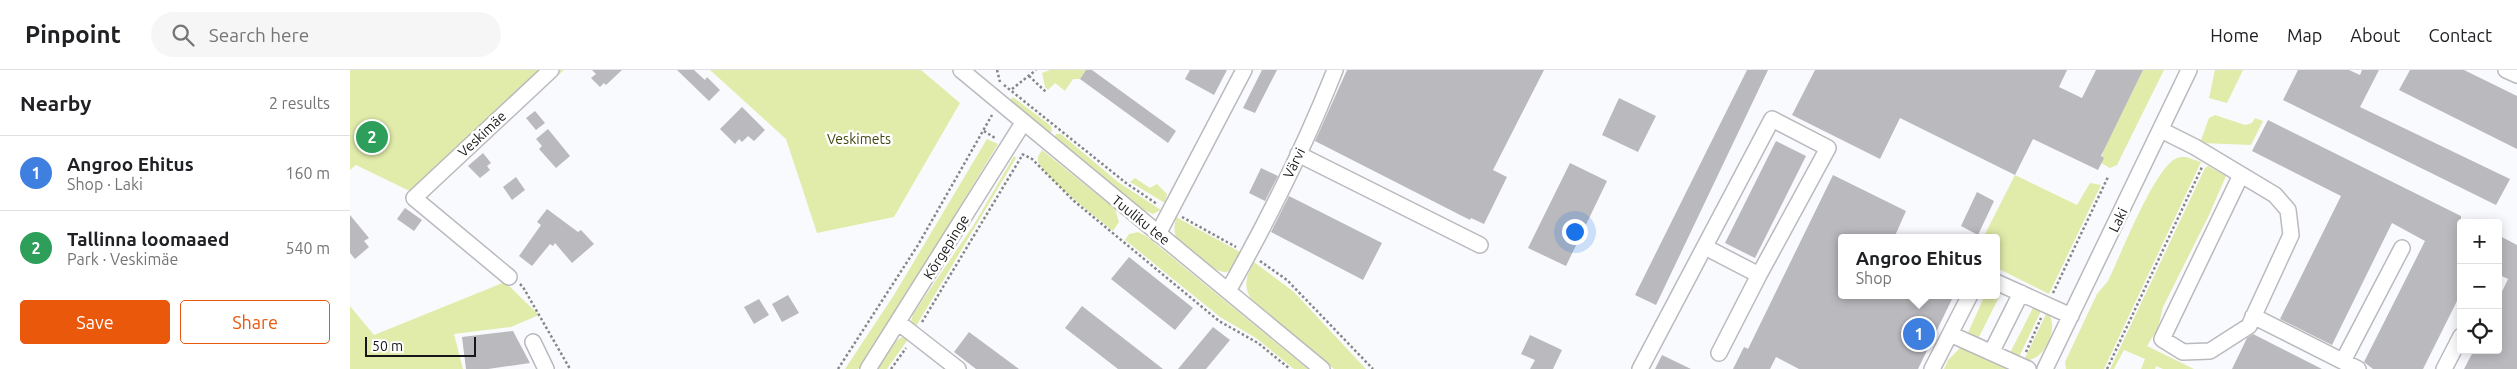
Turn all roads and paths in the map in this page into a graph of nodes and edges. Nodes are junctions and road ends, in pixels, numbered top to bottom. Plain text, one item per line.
1 (551, 70) edge
2 (960, 70) edge
3 (997, 70) edge
4 (1036, 70) edge
5 (1244, 70) edge
6 (1335, 70) edge
7 (2189, 70) edge
8 (2506, 70) edge
9 (2517, 75) edge
10 (1029, 76) junction
11 (995, 79) dead end
12 (1000, 82) junction
13 (1012, 89) junction
14 (1046, 92) dead end
15 (1008, 93) dead end
16 (994, 110) dead end
17 (1023, 123) junction
18 (2161, 130) junction
19 (984, 131) junction
20 (999, 141) dead end
21 (1018, 152) dead end
22 (1023, 154) junction
23 (1298, 154) junction
24 (2208, 155) junction
25 (2241, 175) junction
26 (2108, 177) dead end
27 (1163, 207) dead end
28 (1178, 215) dead end
29 (1158, 234) junction
30 (1480, 245) dead end
31 (1704, 247) junction
32 (2402, 248) dead end
33 (1248, 254) junction
34 (1759, 275) junction
35 (509, 277) joint
36 (2000, 284) edge
37 (1228, 291) junction
38 (2021, 293) junction
39 (1968, 299) edge
40 (2047, 305) junction
41 (2071, 316) junction
42 (2253, 316) junction
43 (899, 323) junction
44 (1950, 334) junction
45 (914, 335) junction
46 (533, 342) dead end
47 (2457, 344) edge
48 (1992, 352) junction
49 (1719, 353) dead end
50 (2343, 361) junction
51 (2024, 367) edge
52 (546, 369) edge
53 (570, 369) edge
54 (838, 369) edge
55 (868, 369) edge
56 (891, 369) edge
57 (958, 369) edge
58 (1290, 369) edge
59 (1322, 369) edge
60 (1372, 369) edge
61 (1640, 369) edge
62 (1932, 369) edge
63 (2045, 369) edge
64 (2107, 369) edge
65 (2358, 369) edge
66 (2444, 369) edge

1 - 35 street, Veskimäe
2 - 17 street, Tuuliku tee
3 - 12 path
4 - 10 path
5 - 29 street
6 - 23 street, Värvi
7 - 18 street, Laki
8 - 9 street
10 - 13 path
10 - 14 path
11 - 12 path
12 - 13 path
13 - 15 path
13 - 27 path
16 - 19 path
17 - 29 street, Tuuliku tee
17 - 43 street, Kõrgepinge
18 - 24 street
18 - 41 street, Laki
19 - 20 path
19 - 54 path
21 - 22 path
22 - 45 path
22 - 58 path
23 - 30 street
23 - 33 street, Värvi
24 - 25 street
24 - 64 path
25 - 42 street
25 - 42 street
26 - 40 path
28 - 33 path
29 - 37 street, Tuuliku tee
31 - 34 street
31 - 34 street
31 - 61 street
32 - 50 street
33 - 37 street, Värvi
33 - 60 path
34 - 49 street
35 - 53 path
36 - 38 street
37 - 59 street, Tuuliku tee
38 - 40 street
38 - 48 street
39 - 44 street
40 - 41 street
40 - 51 path
41 - 63 street, Laki
42 - 50 street
43 - 45 street
43 - 55 street, Kõrgepinge
44 - 48 street
44 - 62 street
45 - 56 path
45 - 57 street
46 - 52 street
47 - 66 street
48 - 51 street
50 - 65 street

